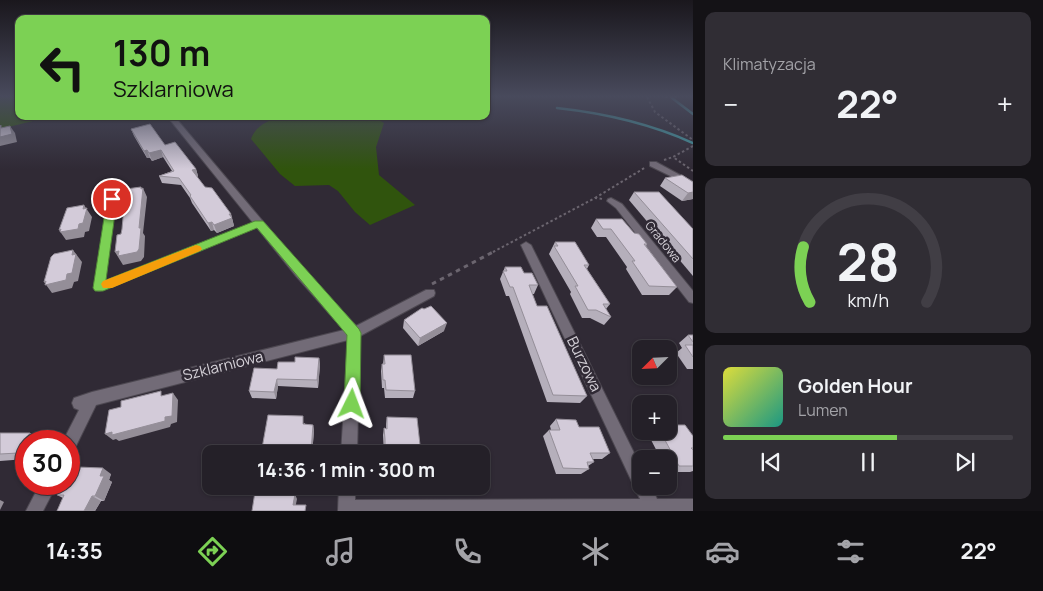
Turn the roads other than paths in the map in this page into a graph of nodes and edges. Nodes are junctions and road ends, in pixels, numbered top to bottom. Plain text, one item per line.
1 (174, 121) edge
2 (653, 164) road end
3 (693, 185) edge
4 (112, 199) dead end
5 (611, 201) road end
6 (259, 223) junction
7 (526, 245) dead end
8 (429, 290) road end
9 (693, 299) edge
10 (354, 333) junction
11 (74, 430) edge
12 (349, 445) edge
13 (632, 464) edge
14 (42, 495) edge
15 (347, 495) edge
16 (647, 495) edge
17 (652, 506) junction
18 (693, 506) edge
19 (346, 510) edge
20 (34, 511) edge

1 - 6 street
2 - 3 street
4 - 6 lane
5 - 9 street, Gradowa
6 - 10 street
7 - 13 street, Burzowa
8 - 10 street, Szklarniowa
10 - 11 street, Szklarniowa
10 - 12 street
14 - 20 street
15 - 19 street
16 - 17 street, Burzowa
17 - 18 street
17 - 19 street

